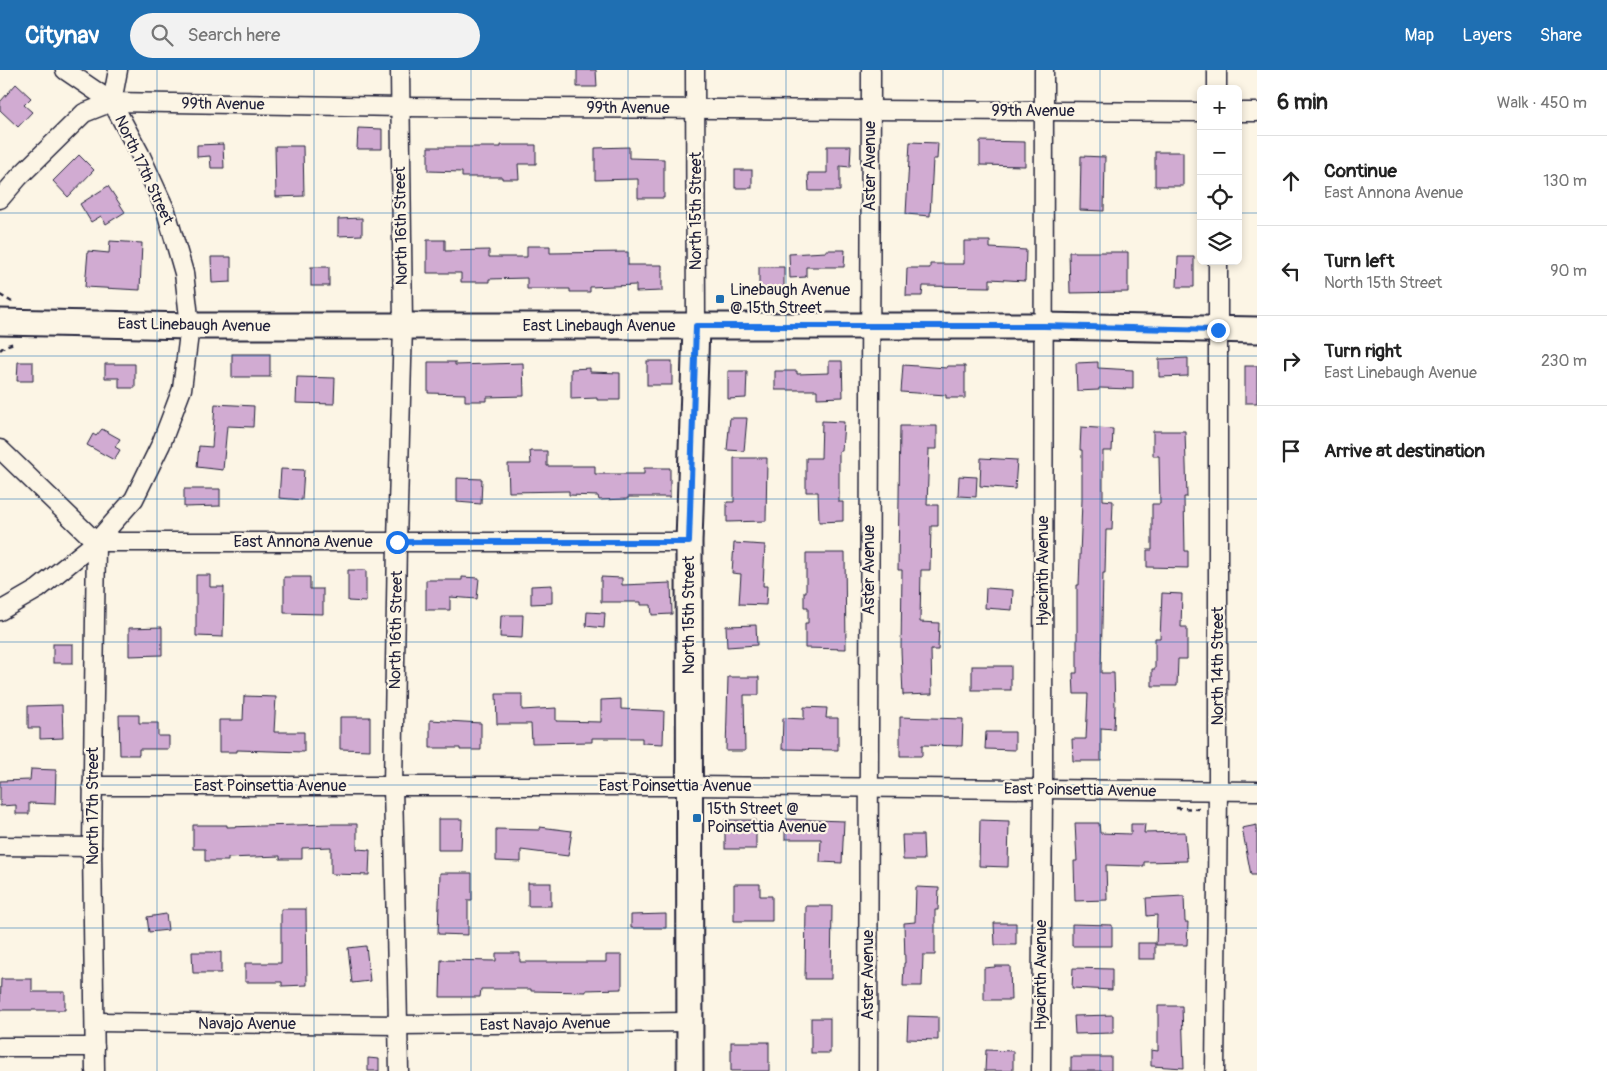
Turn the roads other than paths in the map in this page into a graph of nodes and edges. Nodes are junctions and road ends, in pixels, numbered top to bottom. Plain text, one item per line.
1 (65, 70) edge
2 (118, 70) edge
3 (400, 70) edge
4 (696, 70) edge
5 (871, 70) edge
6 (1044, 70) edge
7 (1218, 70) edge
8 (1217, 85) edge
9 (112, 102) junction
10 (400, 107) junction
11 (695, 109) junction
12 (871, 109) junction
13 (1044, 111) junction
14 (1197, 112) edge
15 (1242, 112) edge
16 (1257, 112) edge
17 (0, 199) edge
18 (1218, 265) edge
19 (0, 322) edge
20 (190, 326) junction
21 (403, 326) junction
22 (696, 326) junction
23 (869, 326) junction
24 (1044, 326) junction
25 (1218, 330) junction
26 (1257, 330) edge
27 (0, 449) edge
28 (96, 542) junction
29 (397, 542) junction
30 (689, 542) junction
31 (0, 611) edge
32 (92, 786) junction
33 (393, 786) junction
34 (690, 786) junction
35 (868, 788) junction
36 (1043, 790) junction
37 (1218, 791) junction
38 (1257, 791) edge
39 (0, 846) edge
40 (92, 847) junction
41 (95, 1022) junction
42 (690, 1022) junction
43 (399, 1025) junction
44 (0, 1047) edge
45 (95, 1047) junction
46 (95, 1071) edge
47 (399, 1071) edge
48 (690, 1071) edge
49 (868, 1071) edge
50 (1041, 1071) edge
51 (1215, 1071) edge

1 - 9 street
2 - 9 street
3 - 10 street, North 16th Street
4 - 11 street, North 15th Street
5 - 12 street, Aster Avenue
6 - 13 street, Hyacinth Avenue
7 - 8 street
9 - 10 street, 99th Avenue
9 - 17 street
9 - 20 street, North 17th Street
10 - 11 street, 99th Avenue
10 - 21 street, North 16th Street
11 - 12 street, 99th Avenue
11 - 22 street, North 15th Street
12 - 13 street, 99th Avenue
12 - 23 street, Aster Avenue
13 - 14 street, 99th Avenue
13 - 24 street, Hyacinth Avenue
15 - 16 street
18 - 25 street, North 14th Street
19 - 20 street, East Linebaugh Avenue
20 - 21 street, East Linebaugh Avenue
20 - 28 street, North 17th Street
21 - 22 street, East Linebaugh Avenue
21 - 29 street, North 16th Street
22 - 23 street, East Linebaugh Avenue
22 - 30 street, North 15th Street
23 - 24 street, East Linebaugh Avenue
23 - 35 street, Aster Avenue
24 - 25 street, East Linebaugh Avenue
24 - 36 street, Hyacinth Avenue
25 - 26 street, East Linebaugh Avenue
25 - 37 street, North 14th Street
27 - 28 street
28 - 29 street, East Annona Avenue
28 - 31 street
28 - 32 street, North 17th Street
29 - 30 street, East Annona Avenue
29 - 33 street, North 16th Street
30 - 34 street, North 15th Street
32 - 33 street, East Poinsettia Avenue
32 - 40 street, North 17th Street
33 - 34 street, East Poinsettia Avenue
33 - 43 street, North 16th Street
34 - 35 street, East Poinsettia Avenue
34 - 42 street, North 15th Street
35 - 36 street, East Poinsettia Avenue
35 - 49 street, Aster Avenue
36 - 37 street, East Poinsettia Avenue
36 - 50 street, Hyacinth Avenue
37 - 38 street, East Poinsettia Avenue
37 - 51 street, North 14th Street
39 - 40 street
40 - 41 street, North 17th Street
41 - 43 street, Navajo Avenue
41 - 45 street, North 17th Street
42 - 43 street, East Navajo Avenue
42 - 48 street, North 15th Street
43 - 47 street, North 16th Street
44 - 45 street
45 - 46 street, North 17th Street

